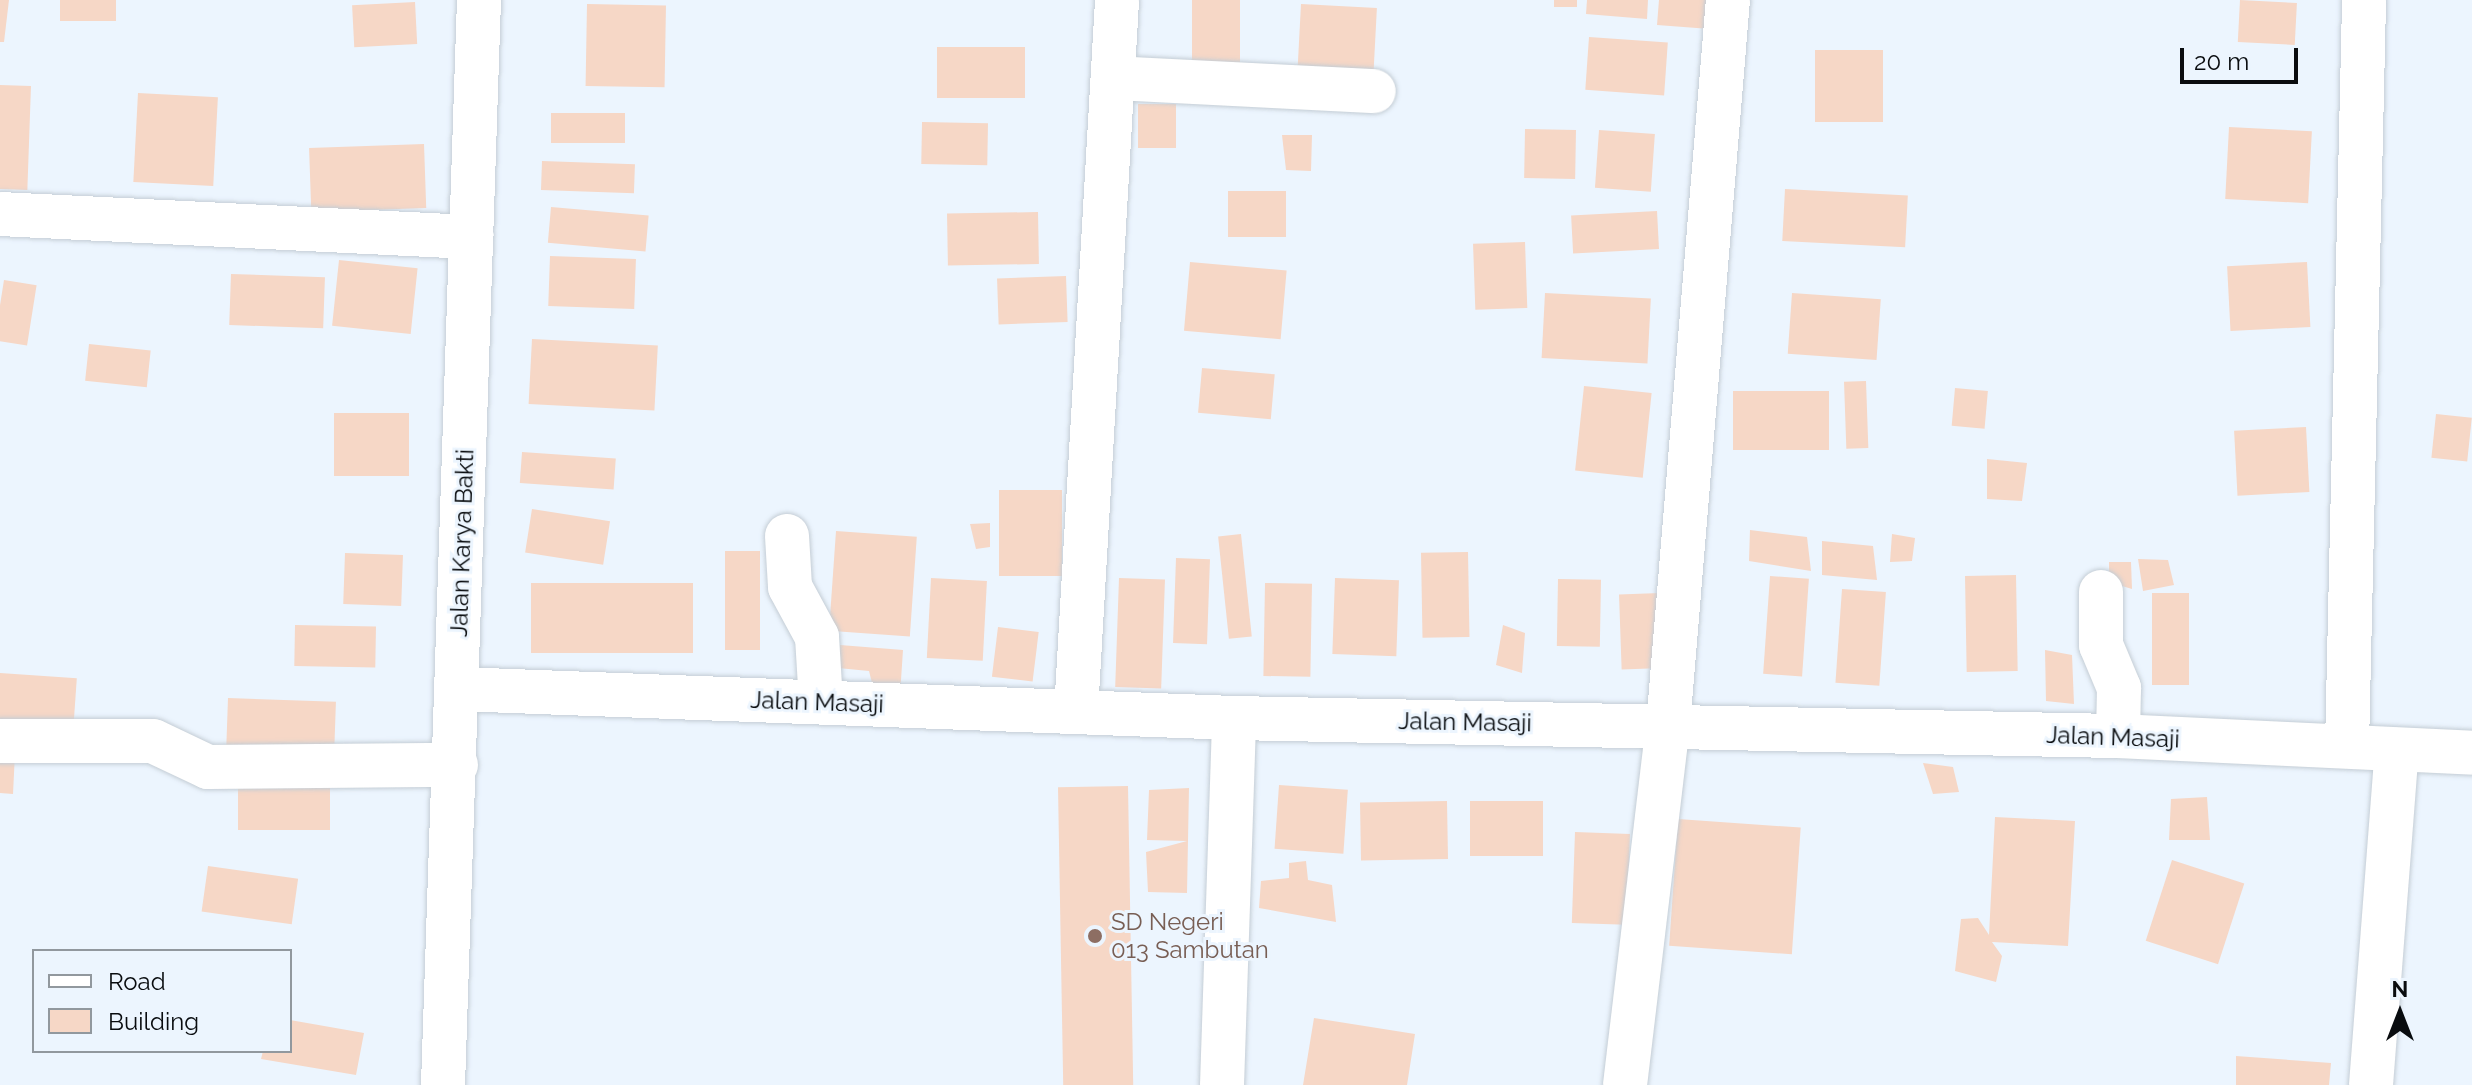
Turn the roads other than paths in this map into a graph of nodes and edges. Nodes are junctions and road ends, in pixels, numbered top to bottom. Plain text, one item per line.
1 (479, 0) edge
2 (1117, 0) edge
3 (1728, 0) edge
4 (2364, 0) edge
5 (1113, 78) junction
6 (1374, 91) dead end
7 (0, 214) edge
8 (471, 237) junction
9 (787, 536) dead end
10 (2101, 592) dead end
11 (458, 689) junction
12 (821, 702) junction
13 (1076, 712) junction
14 (1234, 718) junction
15 (1668, 726) junction
16 (2118, 736) junction
17 (0, 741) edge
18 (2347, 746) junction
19 (2397, 750) junction
20 (2472, 753) edge
21 (456, 765) junction
22 (443, 1085) edge
23 (1222, 1085) edge
24 (1625, 1085) edge
25 (2371, 1085) edge

1 - 8 street, Jalan Karya Bakti
2 - 5 street
3 - 15 street
4 - 18 street
5 - 6 street
5 - 13 street
7 - 8 street
8 - 11 street, Jalan Karya Bakti
9 - 12 street
10 - 16 street
11 - 12 street, Jalan Masaji
11 - 21 street, Jalan Karya Bakti
12 - 13 street, Jalan Masaji
13 - 14 street, Jalan Masaji
14 - 15 street, Jalan Masaji
14 - 23 street
15 - 16 street, Jalan Masaji
15 - 24 street
16 - 18 street, Jalan Masaji
17 - 21 street
18 - 19 street, Jalan Masaji
19 - 20 street, Jalan Masaji
19 - 25 street
21 - 22 street, Jalan Karya Bakti

